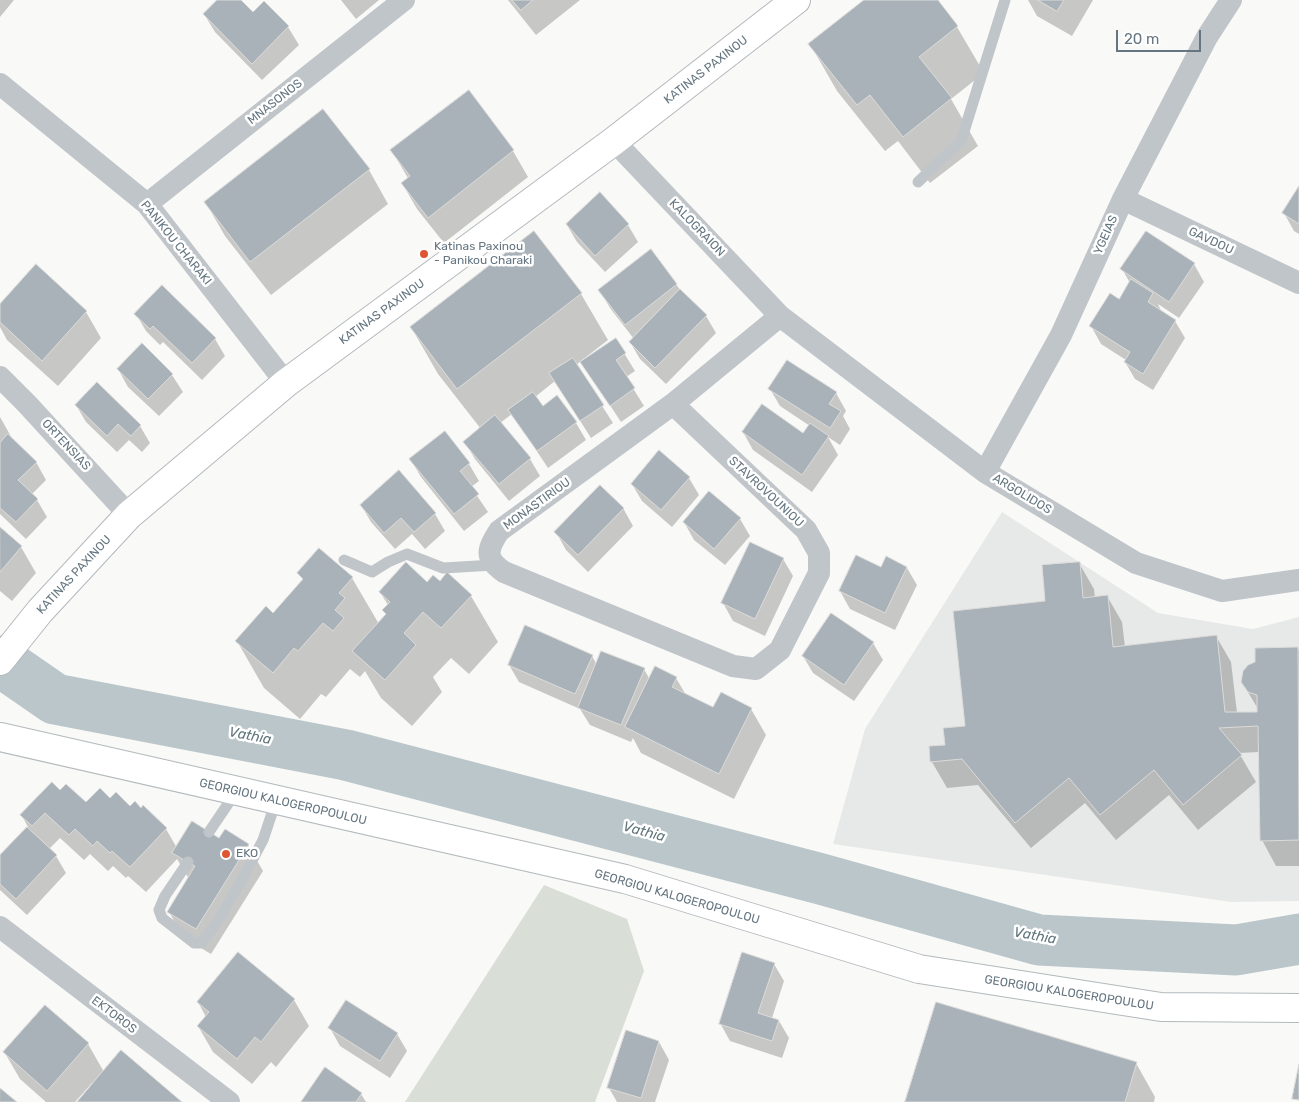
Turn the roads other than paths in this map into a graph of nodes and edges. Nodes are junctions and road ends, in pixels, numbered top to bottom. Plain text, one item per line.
1 (404, 0) edge
2 (796, 0) edge
3 (1005, 0) edge
4 (1231, 0) edge
5 (0, 84) edge
6 (614, 141) junction
7 (918, 182) dead end
8 (1122, 200) junction
9 (147, 204) junction
10 (1299, 283) edge
11 (780, 316) junction
12 (0, 378) edge
13 (286, 382) junction
14 (672, 404) junction
15 (985, 472) junction
16 (130, 515) junction
17 (344, 560) dead end
18 (494, 564) junction
19 (1299, 580) edge
20 (6, 653) edge
21 (0, 737) edge
22 (237, 791) junction
23 (276, 801) junction
24 (209, 832) dead end
25 (188, 862) dead end
26 (0, 928) edge
27 (1299, 1008) edge
28 (229, 1102) edge

1 - 9 street, MNASONOS
2 - 6 street, KATINAS PAXINOU
3 - 7 lane
4 - 8 street, YGEIAS
5 - 9 street, PANIKOU CHARAKI
6 - 11 street, KALOGRAION
6 - 13 street, KATINAS PAXINOU
8 - 10 street, GAVDOU
8 - 15 street, YGEIAS
9 - 13 street, PANIKOU CHARAKI
11 - 14 street, MONASTIRIOU
11 - 15 street, ARGOLIDOS
12 - 16 street, ORTENSIAS
13 - 16 street, KATINAS PAXINOU
14 - 18 street, MONASTIRIOU
14 - 18 street, STAVROVOUNIOU
15 - 19 street, ARGOLIDOS
16 - 20 street, KATINAS PAXINOU
17 - 18 lane
21 - 22 street, GEORGIOU KALOGEROPOULOU
22 - 23 street, GEORGIOU KALOGEROPOULOU
22 - 24 lane
23 - 25 lane
23 - 27 street, GEORGIOU KALOGEROPOULOU
26 - 28 street, EKTOROS

